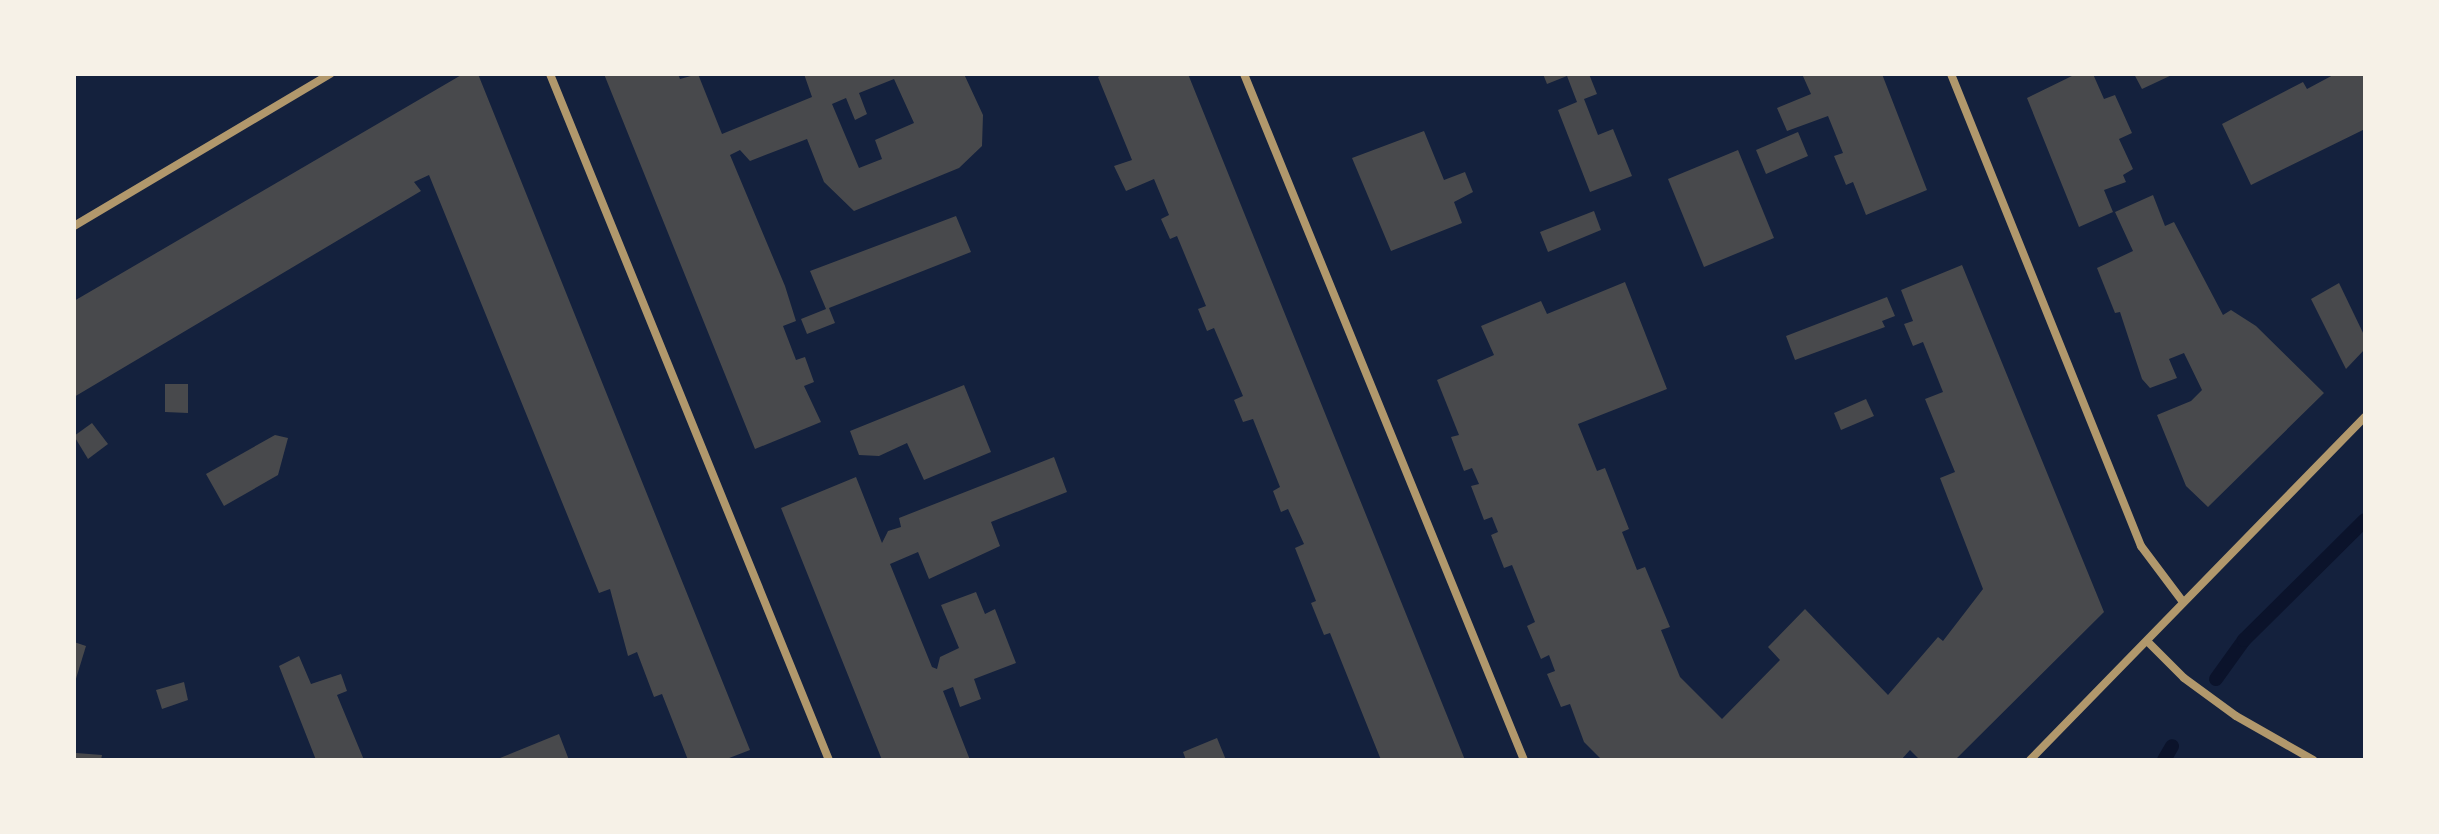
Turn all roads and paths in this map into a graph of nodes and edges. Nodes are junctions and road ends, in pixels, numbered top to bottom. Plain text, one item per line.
1 (330, 74) edge
2 (550, 74) edge
3 (1244, 74) edge
4 (1951, 74) edge
5 (74, 226) edge
6 (2365, 417) edge
7 (2183, 602) junction
8 (2147, 641) junction
9 (829, 760) edge
10 (1524, 760) edge
11 (2030, 760) edge
12 (2313, 760) edge

1 - 5 street
2 - 9 street
3 - 10 street
4 - 7 street
6 - 7 street
7 - 8 street
8 - 11 street
8 - 12 street

